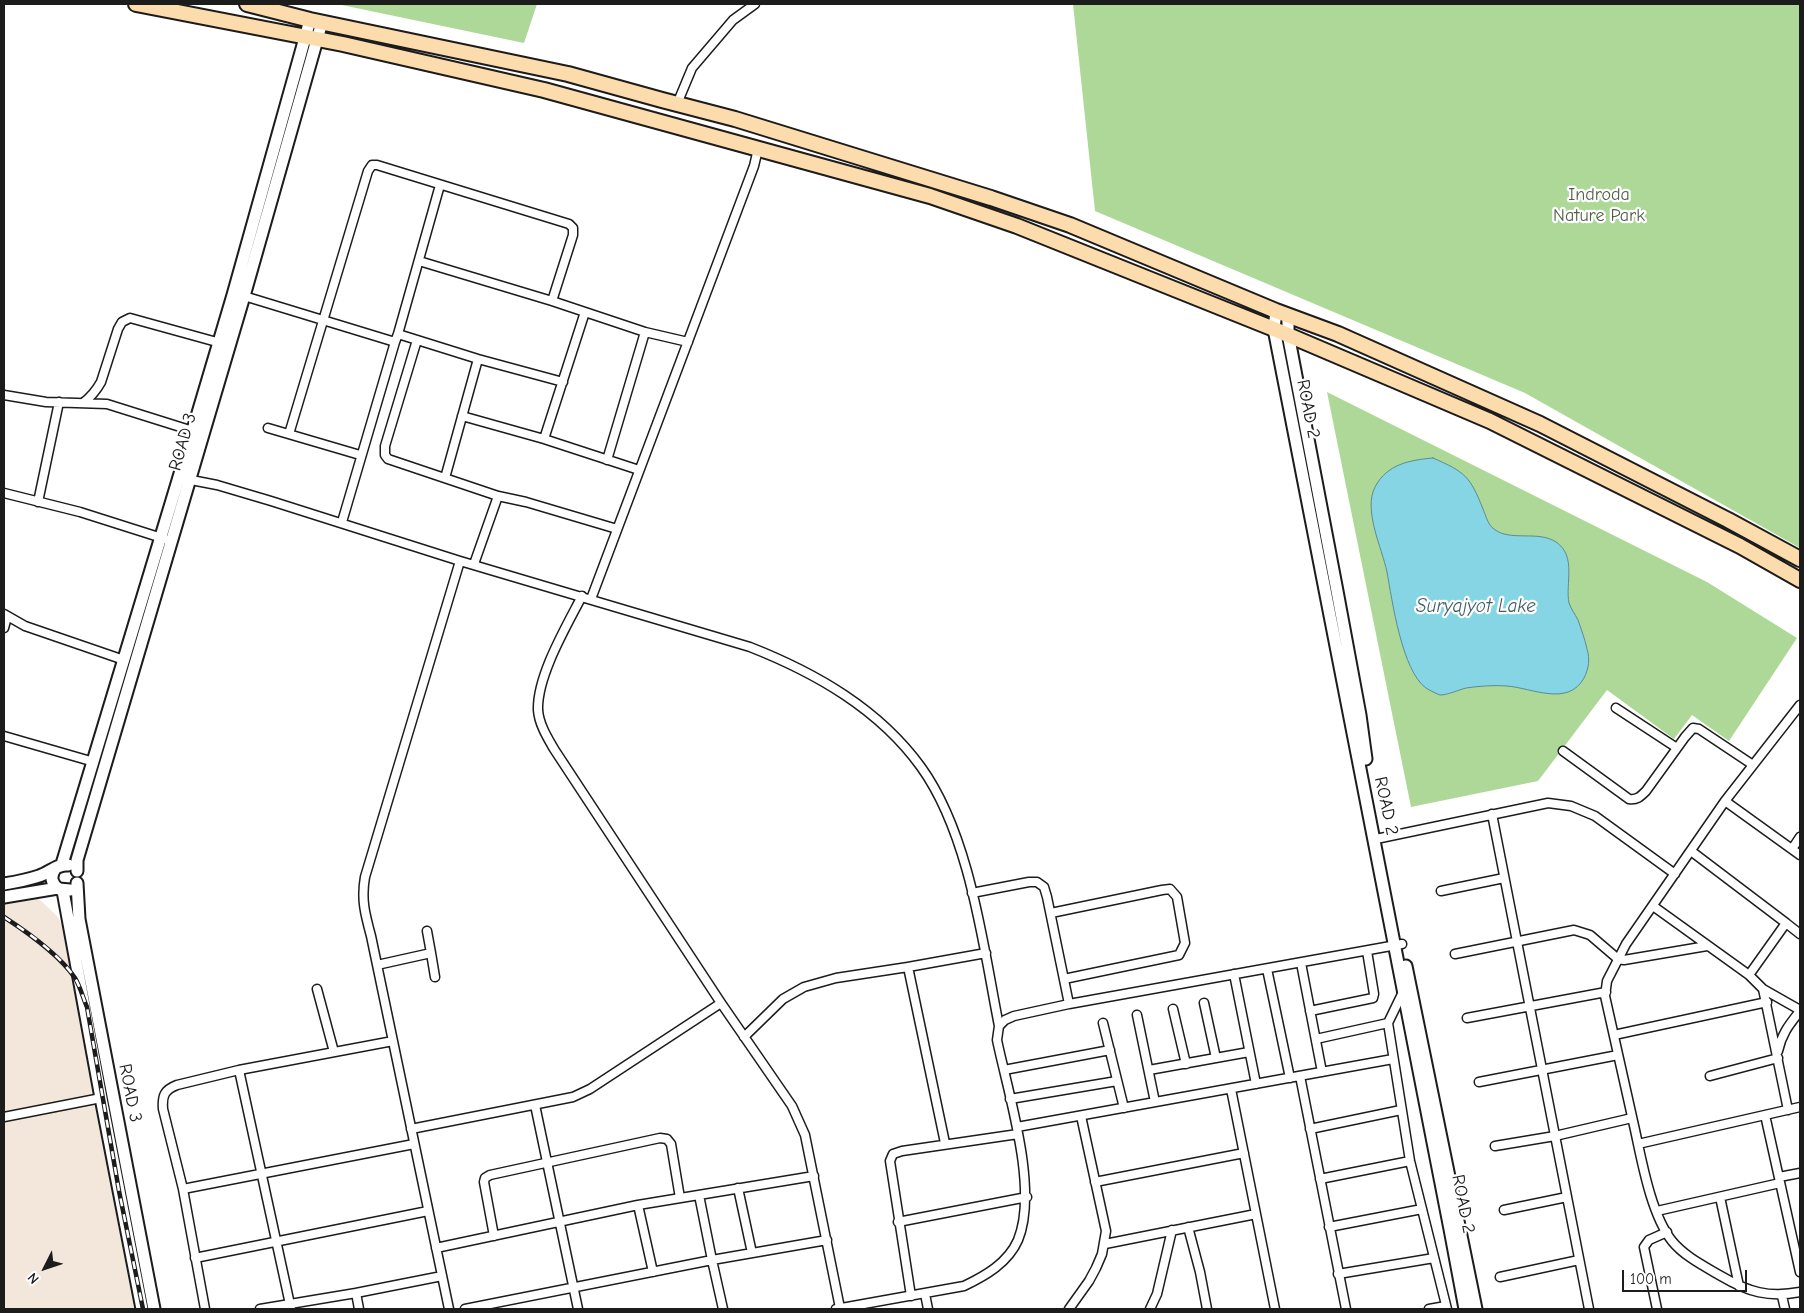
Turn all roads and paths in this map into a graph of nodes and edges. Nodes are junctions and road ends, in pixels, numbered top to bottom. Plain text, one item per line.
1 (136, 4) edge
2 (247, 4) edge
3 (755, 4) edge
4 (316, 21) junction
5 (312, 38) junction
6 (662, 100) junction
7 (677, 104) junction
8 (656, 121) junction
9 (758, 148) junction
10 (440, 185) junction
11 (419, 261) junction
12 (244, 296) junction
13 (552, 301) junction
14 (585, 312) junction
15 (1282, 313) junction
16 (323, 320) junction
17 (1274, 329) junction
18 (645, 332) junction
19 (1288, 334) junction
20 (396, 338) junction
21 (417, 340) junction
22 (688, 342) junction
23 (224, 344) junction
24 (478, 359) junction
25 (563, 382) junction
26 (4, 395) edge
27 (59, 402) junction
28 (83, 402) junction
29 (462, 416) junction
30 (268, 428) dead end
31 (193, 431) junction
32 (289, 434) junction
33 (544, 439) junction
34 (360, 455) junction
35 (607, 460) junction
36 (639, 470) junction
37 (185, 478) junction
38 (446, 478) junction
39 (4, 493) edge
40 (498, 496) junction
41 (38, 502) junction
42 (342, 522) junction
43 (618, 529) junction
44 (166, 540) junction
45 (1800, 559) edge
46 (460, 561) junction
47 (474, 564) junction
48 (1800, 580) edge
49 (582, 596) junction
50 (591, 599) junction
51 (5, 615) edge
52 (4, 628) edge
53 (124, 660) junction
54 (1800, 705) edge
55 (1616, 708) dead end
56 (4, 736) edge
57 (1677, 748) junction
58 (1564, 751) dead end
59 (94, 762) junction
60 (1753, 765) junction
61 (1725, 801) junction
62 (1492, 814) junction
63 (1380, 838) junction
64 (1800, 838) edge
65 (1792, 849) junction
66 (1691, 851) junction
67 (1800, 855) edge
68 (59, 866) junction
69 (77, 871) junction
70 (1675, 874) junction
71 (1504, 878) junction
72 (77, 883) junction
73 (4, 884) edge
74 (60, 890) junction
75 (1441, 891) dead end
76 (972, 893) junction
77 (4, 897) edge
78 (1653, 906) junction
79 (1050, 913) junction
80 (1786, 923) junction
81 (427, 931) dead end
82 (1800, 934) edge
83 (1517, 942) junction
84 (1399, 945) junction
85 (1708, 946) junction
86 (1367, 951) junction
87 (431, 953) junction
88 (986, 953) junction
89 (1455, 954) dead end
90 (1618, 959) junction
91 (1301, 963) junction
92 (377, 965) junction
93 (908, 967) junction
94 (1267, 969) junction
95 (1234, 974) junction
96 (1749, 975) junction
97 (435, 977) dead end
98 (1064, 979) junction
99 (85, 980) junction
100 (317, 989) dead end
101 (1764, 989) junction
102 (1403, 992) junction
103 (1606, 992) junction
104 (1767, 1002) junction
105 (721, 1003) junction
106 (1204, 1003) dead end
107 (1069, 1004) junction
108 (1529, 1007) junction
109 (1173, 1009) dead end
110 (1800, 1010) edge
111 (1310, 1011) junction
112 (1137, 1015) dead end
113 (1467, 1018) dead end
114 (1103, 1023) dead end
115 (1388, 1023) junction
116 (999, 1026) junction
117 (1614, 1035) junction
118 (744, 1037) junction
119 (1316, 1039) junction
120 (393, 1041) junction
121 (1110, 1050) junction
122 (334, 1052) junction
123 (1250, 1052) junction
124 (1618, 1055) junction
125 (1778, 1057) junction
126 (1216, 1058) junction
127 (1394, 1059) junction
128 (1186, 1064) junction
129 (240, 1070) junction
130 (1004, 1070) junction
131 (1148, 1070) junction
132 (1542, 1071) junction
133 (1322, 1072) junction
134 (1300, 1076) junction
135 (1710, 1076) dead end
136 (1290, 1078) junction
137 (1117, 1081) junction
138 (1479, 1082) dead end
139 (1256, 1084) junction
140 (1231, 1088) junction
141 (101, 1098) junction
142 (1010, 1099) junction
143 (1155, 1102) junction
144 (535, 1105) junction
145 (1800, 1107) edge
146 (1124, 1108) junction
147 (1401, 1110) junction
148 (1788, 1110) junction
149 (1765, 1115) junction
150 (1081, 1116) junction
151 (4, 1117) edge
152 (1632, 1118) junction
153 (411, 1129) junction
154 (1310, 1129) junction
155 (1017, 1131) junction
156 (1555, 1136) junction
157 (414, 1144) junction
158 (945, 1144) junction
159 (1638, 1144) junction
160 (1494, 1146) dead end
161 (1244, 1153) junction
162 (1410, 1161) junction
163 (548, 1163) junction
164 (1800, 1173) edge
165 (262, 1174) junction
166 (814, 1176) junction
167 (1320, 1179) junction
168 (1779, 1180) junction
169 (1095, 1182) junction
170 (738, 1188) junction
171 (183, 1189) junction
172 (699, 1195) junction
173 (133, 1197) junction
174 (1026, 1197) junction
175 (1567, 1197) junction
176 (1720, 1197) junction
177 (680, 1198) junction
178 (121, 1200) junction
179 (638, 1205) junction
180 (1422, 1209) junction
181 (1504, 1210) dead end
182 (428, 1211) junction
183 (1657, 1211) junction
184 (1256, 1214) junction
185 (560, 1222) junction
186 (898, 1222) junction
187 (1188, 1226) junction
188 (1329, 1227) junction
189 (1172, 1230) junction
190 (1667, 1232) junction
191 (494, 1236) junction
192 (827, 1240) junction
193 (276, 1242) junction
194 (1105, 1244) junction
195 (436, 1248) junction
196 (752, 1254) junction
197 (196, 1258) junction
198 (1434, 1258) junction
199 (712, 1260) junction
200 (1579, 1260) junction
201 (653, 1272) junction
202 (1800, 1272) edge
203 (1338, 1274) junction
204 (442, 1276) junction
205 (1500, 1277) dead end
206 (1739, 1286) junction
207 (573, 1288) junction
208 (1800, 1292) edge
209 (356, 1293) junction
210 (925, 1294) junction
211 (911, 1296) junction
212 (1782, 1296) junction
213 (509, 1305) edge
214 (290, 1307) edge
215 (843, 1308) edge
216 (1447, 1308) edge
217 (142, 1309) edge
218 (154, 1309) edge
219 (205, 1309) edge
220 (260, 1309) edge
221 (359, 1309) edge
222 (449, 1309) edge
223 (464, 1309) edge
224 (578, 1309) edge
225 (723, 1309) edge
226 (928, 1309) edge
227 (1069, 1309) edge
228 (1150, 1309) edge
229 (1207, 1309) edge
230 (1274, 1309) edge
231 (1346, 1309) edge
232 (1429, 1309) edge
233 (1465, 1309) edge
234 (1476, 1309) edge
235 (1589, 1309) edge
236 (1656, 1309) edge
237 (1785, 1309) edge

1 - 5 highway
2 - 4 highway
3 - 7 street
4 - 5 street, ROAD 3
4 - 6 highway
5 - 8 highway
5 - 12 street, ROAD 3
5 - 23 street, ROAD 3
6 - 7 highway
6 - 8 highway
7 - 15 highway
8 - 9 highway
9 - 17 highway
9 - 22 street
10 - 11 street
10 - 13 street
10 - 16 street
11 - 13 street
11 - 20 street
12 - 16 street
12 - 23 street, ROAD 3
13 - 14 street
14 - 18 street
14 - 25 street
15 - 17 street, ROAD 2
15 - 19 street, ROAD 2
15 - 45 highway
16 - 20 street
16 - 32 street
17 - 19 highway
17 - 63 street, ROAD 2
18 - 22 street
18 - 35 street
19 - 48 highway
19 - 63 street, ROAD 2
20 - 21 street
20 - 34 street
21 - 24 street
21 - 38 street
22 - 36 street
23 - 28 street
23 - 31 street, ROAD 3
23 - 37 street, ROAD 3
24 - 25 street
24 - 29 street
25 - 33 street
26 - 27 street
27 - 28 street
27 - 41 street
28 - 31 street
29 - 33 street
29 - 38 street
30 - 32 street
31 - 37 street, ROAD 3
32 - 34 street
33 - 35 street
34 - 42 street
35 - 36 street
36 - 43 street
37 - 42 street
37 - 44 street, ROAD 3
38 - 40 street
39 - 41 street
40 - 43 street
40 - 47 street
41 - 44 street
42 - 46 street
43 - 50 street
44 - 53 street, ROAD 3
44 - 69 street, ROAD 3
46 - 47 street
46 - 92 street
47 - 49 street
49 - 50 street
49 - 105 street
50 - 76 street
51 - 52 street
51 - 53 street
53 - 59 street, ROAD 3
54 - 60 street
55 - 57 street
56 - 59 street
57 - 58 street
57 - 60 street
59 - 68 street, ROAD 3
60 - 61 street
61 - 65 street
61 - 66 street
62 - 63 street
62 - 70 street
62 - 71 street
63 - 84 street, ROAD 2
64 - 65 street
65 - 67 street
66 - 70 street
66 - 80 street
68 - 69 street
68 - 73 street
68 - 74 street
69 - 72 street
70 - 78 street
71 - 75 street
71 - 83 street
72 - 74 street
72 - 99 street, ROAD 3
74 - 77 street
74 - 99 street, ROAD 3
76 - 79 street
76 - 88 street
78 - 85 street
78 - 90 street
79 - 98 street
79 - 98 street
80 - 82 street
80 - 96 street
81 - 87 street
83 - 89 street
83 - 90 street
83 - 108 street
84 - 86 street
84 - 102 street, ROAD 2
84 - 234 street, ROAD 2
85 - 90 street
85 - 96 street
86 - 91 street
86 - 111 street
87 - 92 street
87 - 97 street
88 - 93 street
88 - 116 street
90 - 103 street
91 - 94 street
91 - 111 street
92 - 120 street
93 - 118 street
93 - 158 street
94 - 95 street
94 - 136 street
95 - 107 street
95 - 123 street
96 - 101 street
98 - 107 street
99 - 141 street, ROAD 3
99 - 173 street, ROAD 3
100 - 122 street
101 - 104 street
101 - 110 street
102 - 115 street
102 - 233 street, ROAD 2
103 - 108 street
103 - 117 street
104 - 117 street
104 - 125 street
105 - 118 street
105 - 144 street
106 - 126 street
107 - 116 street
108 - 113 street
108 - 132 street
109 - 128 street
110 - 125 street
111 - 119 street
112 - 131 street
114 - 121 street
115 - 119 street
115 - 127 street
116 - 130 street
117 - 124 street
118 - 166 street
119 - 133 street
120 - 122 street
120 - 153 street
121 - 130 street
121 - 137 street
122 - 129 street
123 - 126 street
123 - 139 street
124 - 132 street
124 - 152 street
125 - 135 street
125 - 148 street
126 - 128 street
127 - 133 street
127 - 147 street
128 - 131 street
129 - 165 street
129 - 171 street
130 - 142 street
131 - 143 street
132 - 138 street
132 - 156 street
133 - 134 street
134 - 136 street
134 - 154 street
136 - 139 street
137 - 142 street
137 - 146 street
139 - 140 street
140 - 143 street
140 - 161 street
141 - 151 street
141 - 178 street, ROAD 3
142 - 155 street
143 - 146 street
144 - 153 street
144 - 163 street
145 - 148 street
146 - 150 street
147 - 154 street
147 - 162 street
148 - 149 street
149 - 159 street
149 - 168 street
150 - 155 street
150 - 169 street
152 - 156 street
152 - 159 street
153 - 157 street
154 - 167 street
155 - 158 street
155 - 174 street
156 - 160 street
156 - 175 street
157 - 165 street
157 - 182 street
158 - 186 street
159 - 183 street
161 - 169 street
161 - 184 street
162 - 167 street
162 - 180 street
163 - 177 street
163 - 185 street
163 - 191 street
164 - 168 street
165 - 171 street
165 - 193 street
166 - 170 street
166 - 192 street
167 - 188 street
168 - 176 street
168 - 202 street
169 - 194 street
170 - 172 street
170 - 196 street
171 - 197 street
172 - 177 street
172 - 199 street
173 - 178 street
173 - 218 street, ROAD 3
174 - 186 street
174 - 210 street
175 - 181 street
175 - 200 street
176 - 183 street
176 - 206 street
177 - 179 street
178 - 217 street, ROAD 3
179 - 185 street
179 - 201 street
180 - 188 street
180 - 198 street
182 - 193 street
182 - 195 street
183 - 190 street
184 - 187 street
184 - 230 street
185 - 191 street
185 - 207 street
186 - 211 street
187 - 189 street
187 - 229 street
188 - 203 street
189 - 194 street
189 - 228 street
190 - 206 street
190 - 236 street
191 - 195 street
192 - 196 street
192 - 215 street
193 - 197 street
193 - 214 street
194 - 227 street
195 - 204 street
196 - 199 street
197 - 219 street
198 - 203 street
198 - 216 street
199 - 201 street
199 - 225 street
200 - 205 street
200 - 235 street
201 - 207 street
203 - 231 street
204 - 209 street
204 - 222 street
206 - 212 street
207 - 213 street
207 - 224 street
208 - 212 street
209 - 214 street
209 - 221 street
210 - 211 street
210 - 226 street
211 - 215 street
212 - 237 street
213 - 223 street
214 - 220 street
216 - 232 street

